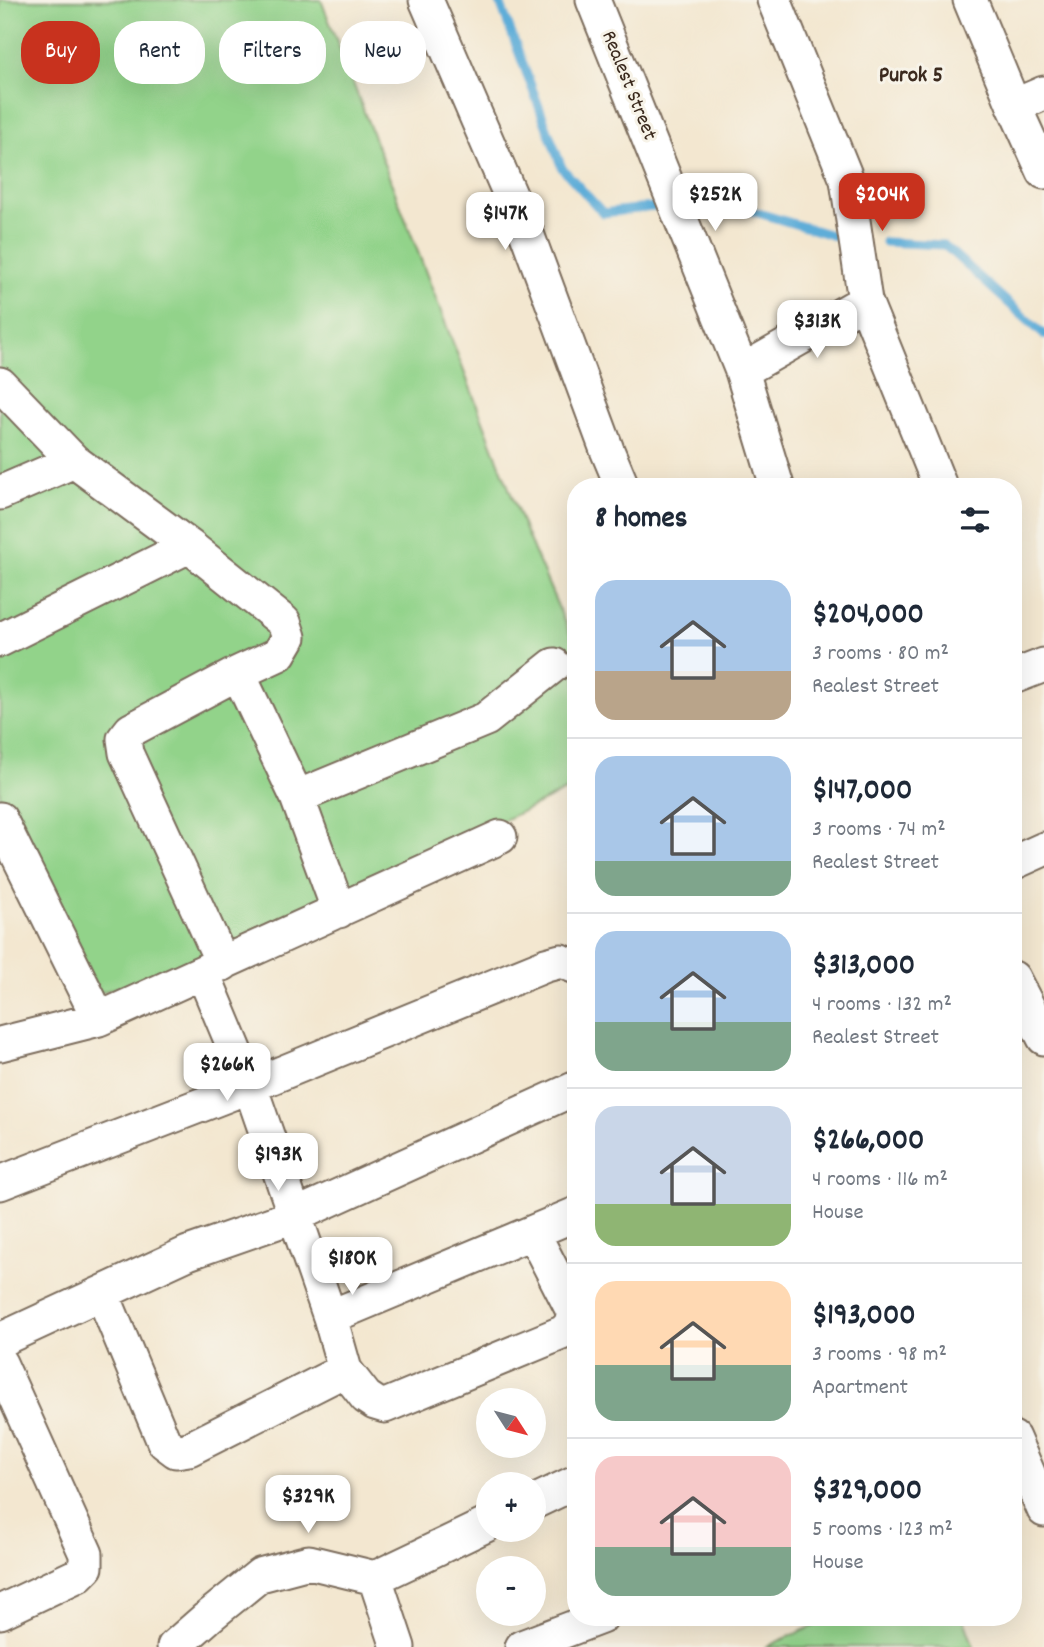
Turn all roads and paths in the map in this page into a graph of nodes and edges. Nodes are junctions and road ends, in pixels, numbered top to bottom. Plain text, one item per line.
1 (426, 0) edge
2 (593, 0) edge
3 (774, 0) edge
4 (970, 0) edge
5 (1044, 93) edge
6 (1014, 106) junction
7 (1044, 172) edge
8 (865, 301) junction
9 (742, 372) junction
10 (0, 384) edge
11 (74, 461) junction
12 (619, 478) edge
13 (774, 478) edge
14 (937, 478) edge
15 (0, 493) edge
16 (189, 547) junction
17 (0, 640) edge
18 (554, 664) dead end
19 (238, 673) junction
20 (297, 797) junction
21 (0, 819) edge
22 (500, 837) dead end
23 (1044, 849) edge
24 (1022, 859) edge
25 (339, 911) junction
26 (567, 963) edge
27 (213, 969) junction
28 (1022, 995) edge
29 (99, 1020) junction
30 (1044, 1038) edge
31 (0, 1044) edge
32 (250, 1086) junction
33 (567, 1092) edge
34 (0, 1183) edge
35 (294, 1216) junction
36 (567, 1218) edge
37 (533, 1233) junction
38 (102, 1293) junction
39 (567, 1299) edge
40 (330, 1317) junction
41 (567, 1329) edge
42 (0, 1339) edge
43 (0, 1363) edge
44 (345, 1370) junction
45 (1022, 1459) edge
46 (567, 1486) edge
47 (546, 1496) edge
48 (1044, 1510) edge
49 (476, 1530) edge
50 (375, 1578) junction
51 (0, 1612) edge
52 (577, 1626) edge
53 (211, 1632) edge
54 (174, 1647) edge
55 (398, 1647) edge
56 (522, 1647) edge

1 - 12 street
2 - 9 street, Realest Street
3 - 8 street
4 - 6 street
5 - 6 street
6 - 7 street
8 - 9 street
8 - 14 street
9 - 13 street, Realest Street
10 - 11 street
11 - 15 street
11 - 16 street
16 - 17 street
16 - 19 street
18 - 20 street
19 - 20 street
19 - 27 street
20 - 25 street
21 - 29 street
22 - 25 street
23 - 24 street
25 - 27 street
26 - 32 street
27 - 29 street
27 - 32 street
28 - 30 street
29 - 31 street
32 - 34 street
32 - 35 street
33 - 35 street
35 - 38 street
35 - 40 street
36 - 37 street
37 - 39 street
37 - 40 street
38 - 42 street
38 - 44 street
40 - 44 street
41 - 44 street
43 - 51 street
45 - 48 street
46 - 47 street
49 - 50 street
50 - 53 street
50 - 55 street
52 - 56 street
53 - 54 street

